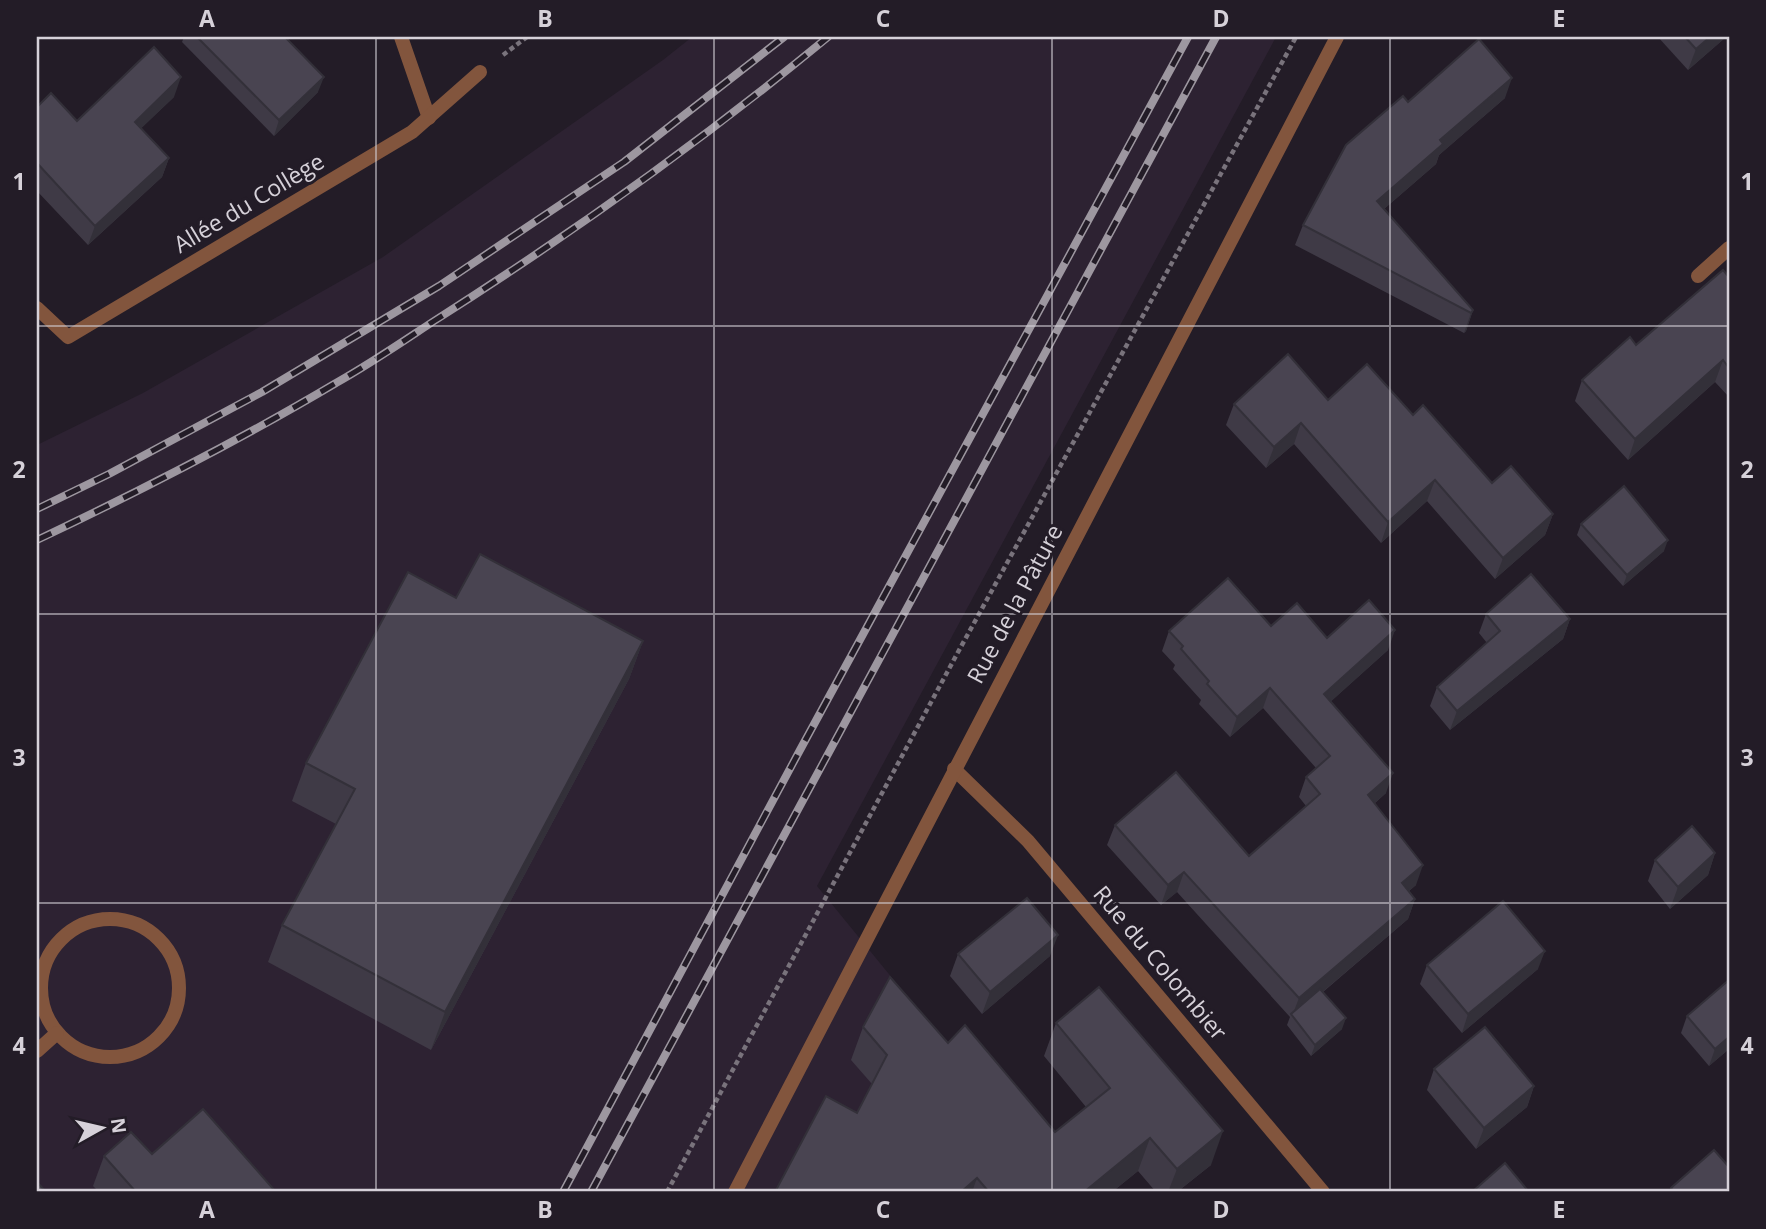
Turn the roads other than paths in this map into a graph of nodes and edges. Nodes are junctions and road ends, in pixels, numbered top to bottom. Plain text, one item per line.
1 (401, 37) edge
2 (1337, 37) edge
3 (480, 72) dead end
4 (429, 118) junction
5 (1729, 248) edge
6 (1698, 276) dead end
7 (37, 308) edge
8 (954, 769) junction
9 (57, 1033) junction
10 (37, 1051) edge
11 (735, 1192) edge
12 (1323, 1192) edge

1 - 4 street
2 - 8 street, Rue de la Pâture
3 - 4 street, Allée du Collège
4 - 7 street, Allée du Collège
5 - 6 street
8 - 11 street, Rue de la Pâture
8 - 12 street, Rue du Colombier
9 - 9 street
9 - 10 street

